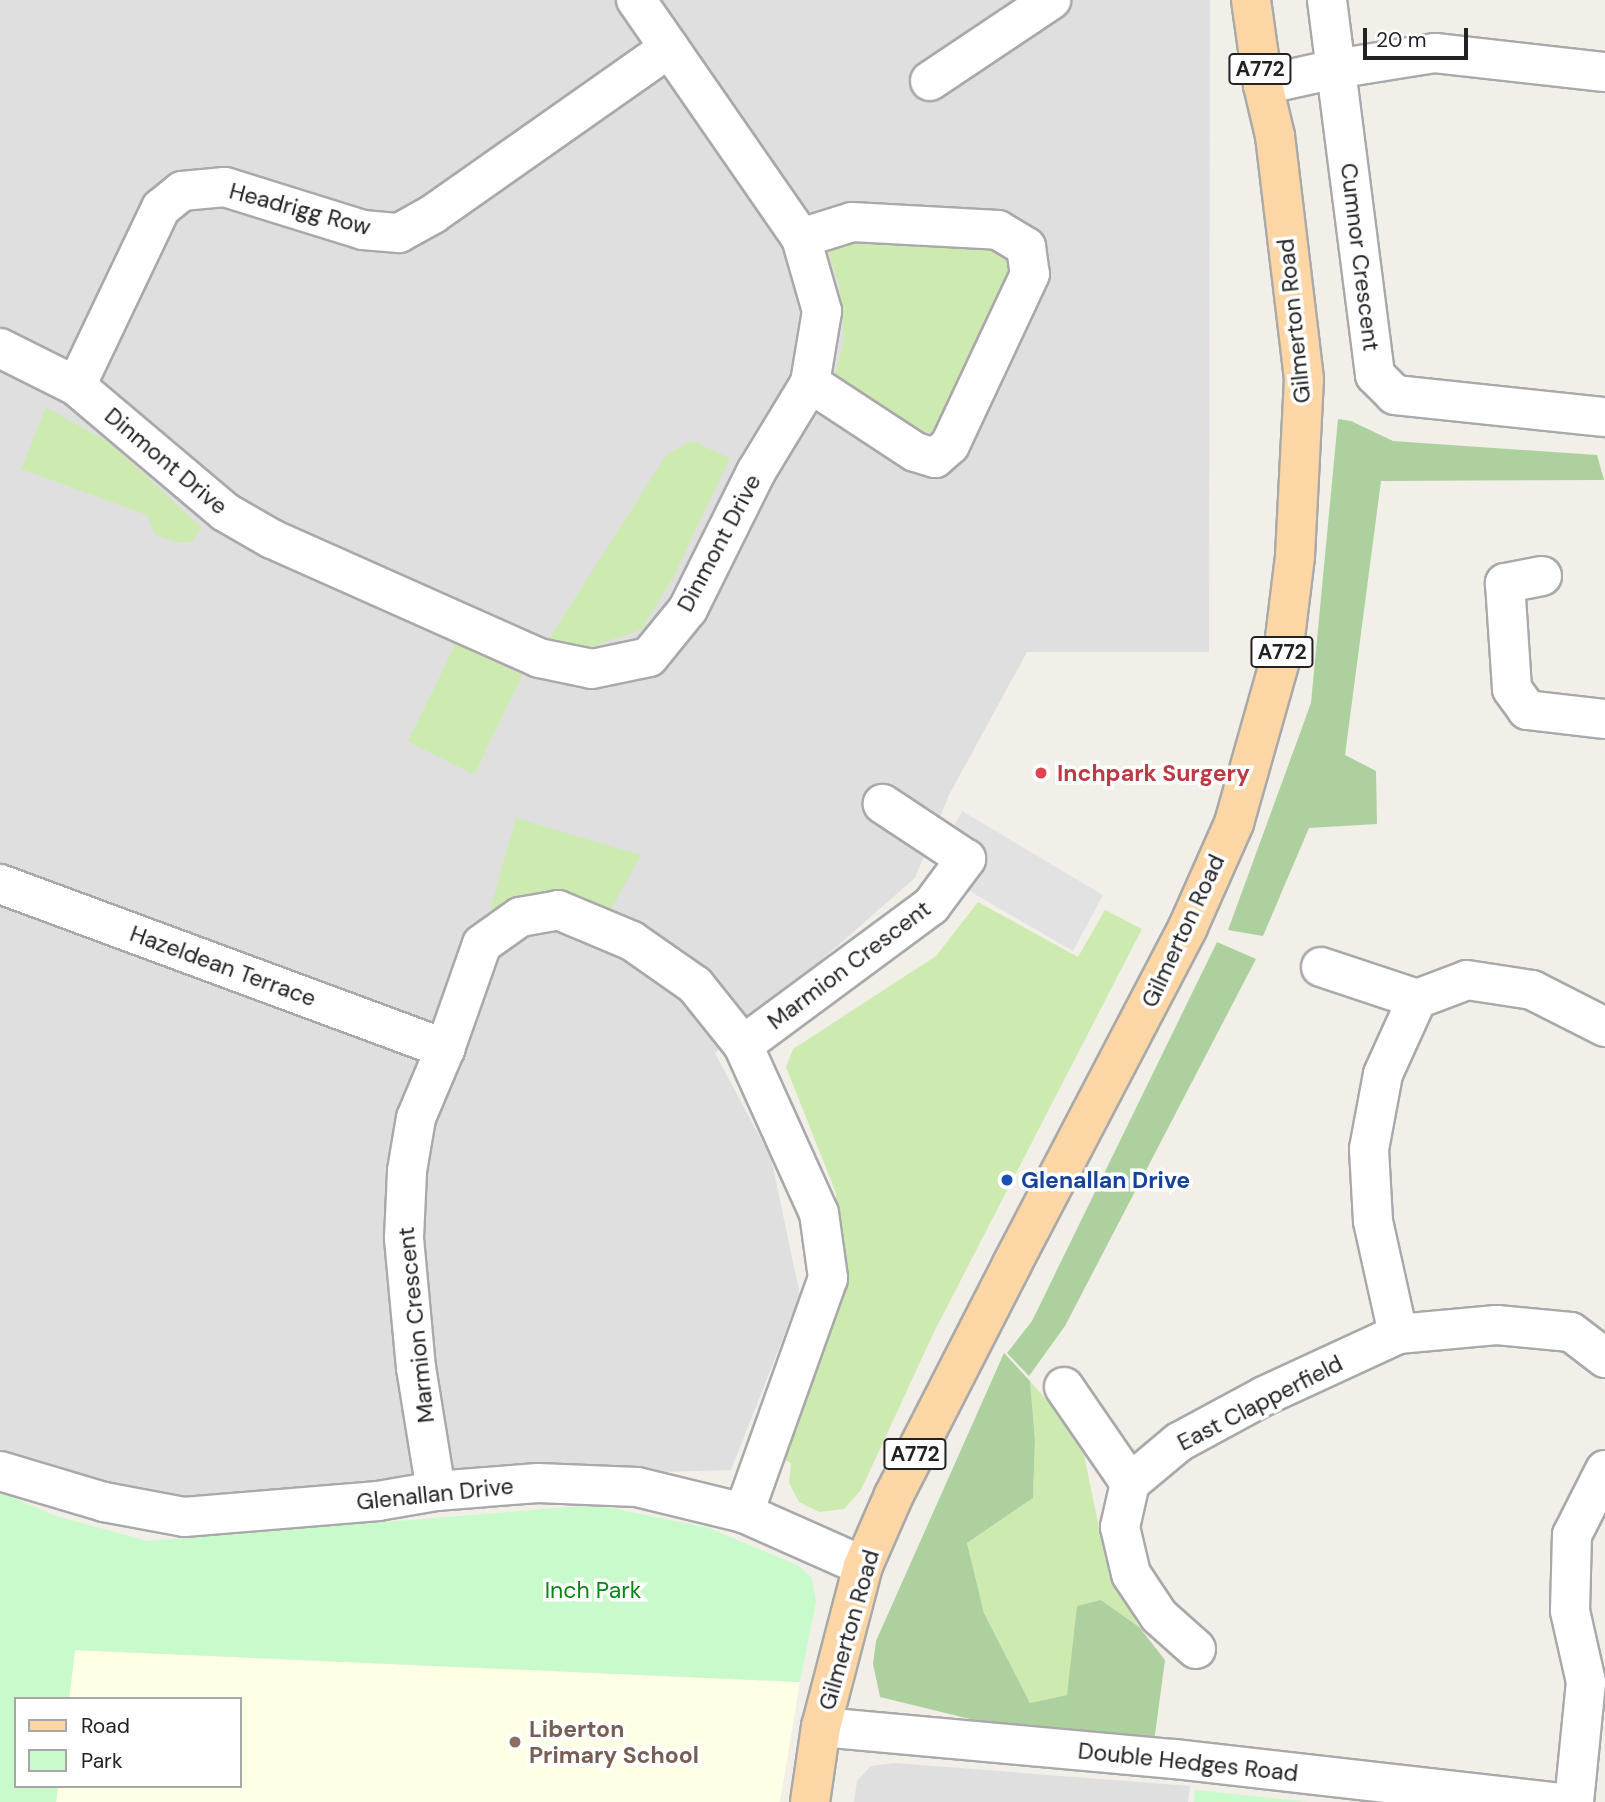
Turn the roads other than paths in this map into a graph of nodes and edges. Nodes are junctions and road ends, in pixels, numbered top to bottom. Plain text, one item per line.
1 (636, 0) edge
2 (1051, 0) edge
3 (1251, 0) edge
4 (1327, 0) edge
5 (669, 48) junction
6 (1335, 69) junction
7 (1605, 72) edge
8 (930, 82) dead end
9 (1263, 85) junction
10 (801, 238) junction
11 (0, 348) edge
12 (810, 383) junction
13 (76, 386) junction
14 (1605, 417) edge
15 (1542, 576) dead end
16 (1605, 719) edge
17 (883, 804) dead end
18 (0, 884) edge
19 (1321, 967) dead end
20 (1417, 999) junction
21 (1605, 1027) edge
22 (743, 1045) junction
23 (445, 1049) junction
24 (1398, 1334) junction
25 (1604, 1354) edge
26 (1064, 1387) dead end
27 (1605, 1470) edge
28 (0, 1471) edge
29 (1130, 1483) junction
30 (436, 1491) junction
31 (744, 1513) junction
32 (863, 1566) junction
33 (1196, 1648) dead end
34 (821, 1727) junction
35 (810, 1802) edge
36 (1555, 1802) edge
37 (1574, 1802) edge

1 - 5 street, Dinmont Drive
2 - 8 street
3 - 9 main road, Gilmerton Road / A772
4 - 6 street, Cumnor Crescent
5 - 10 street, Dinmont Drive
5 - 13 street, Headrigg Row
6 - 7 street
6 - 9 street
6 - 14 street, Cumnor Crescent
9 - 32 main road, Gilmerton Road / A772
10 - 12 street, Dinmont Drive
10 - 12 street
11 - 13 street, Dinmont Drive
12 - 13 street, Dinmont Drive
15 - 16 street
17 - 22 street, Marmion Crescent
18 - 23 street, Hazeldean Terrace
19 - 20 street
20 - 21 street
20 - 24 street
22 - 23 street, Marmion Crescent
22 - 31 street, Marmion Crescent
23 - 30 street, Marmion Crescent
24 - 25 street, East Clapperfield
24 - 29 street, East Clapperfield
26 - 29 street
27 - 37 street
28 - 30 street, Glenallan Drive
29 - 33 street
30 - 31 street, Glenallan Drive
31 - 32 street, Glenallan Drive
32 - 34 main road, Gilmerton Road / A772
34 - 35 main road, Gilmerton Road / A772
34 - 36 street, Double Hedges Road

